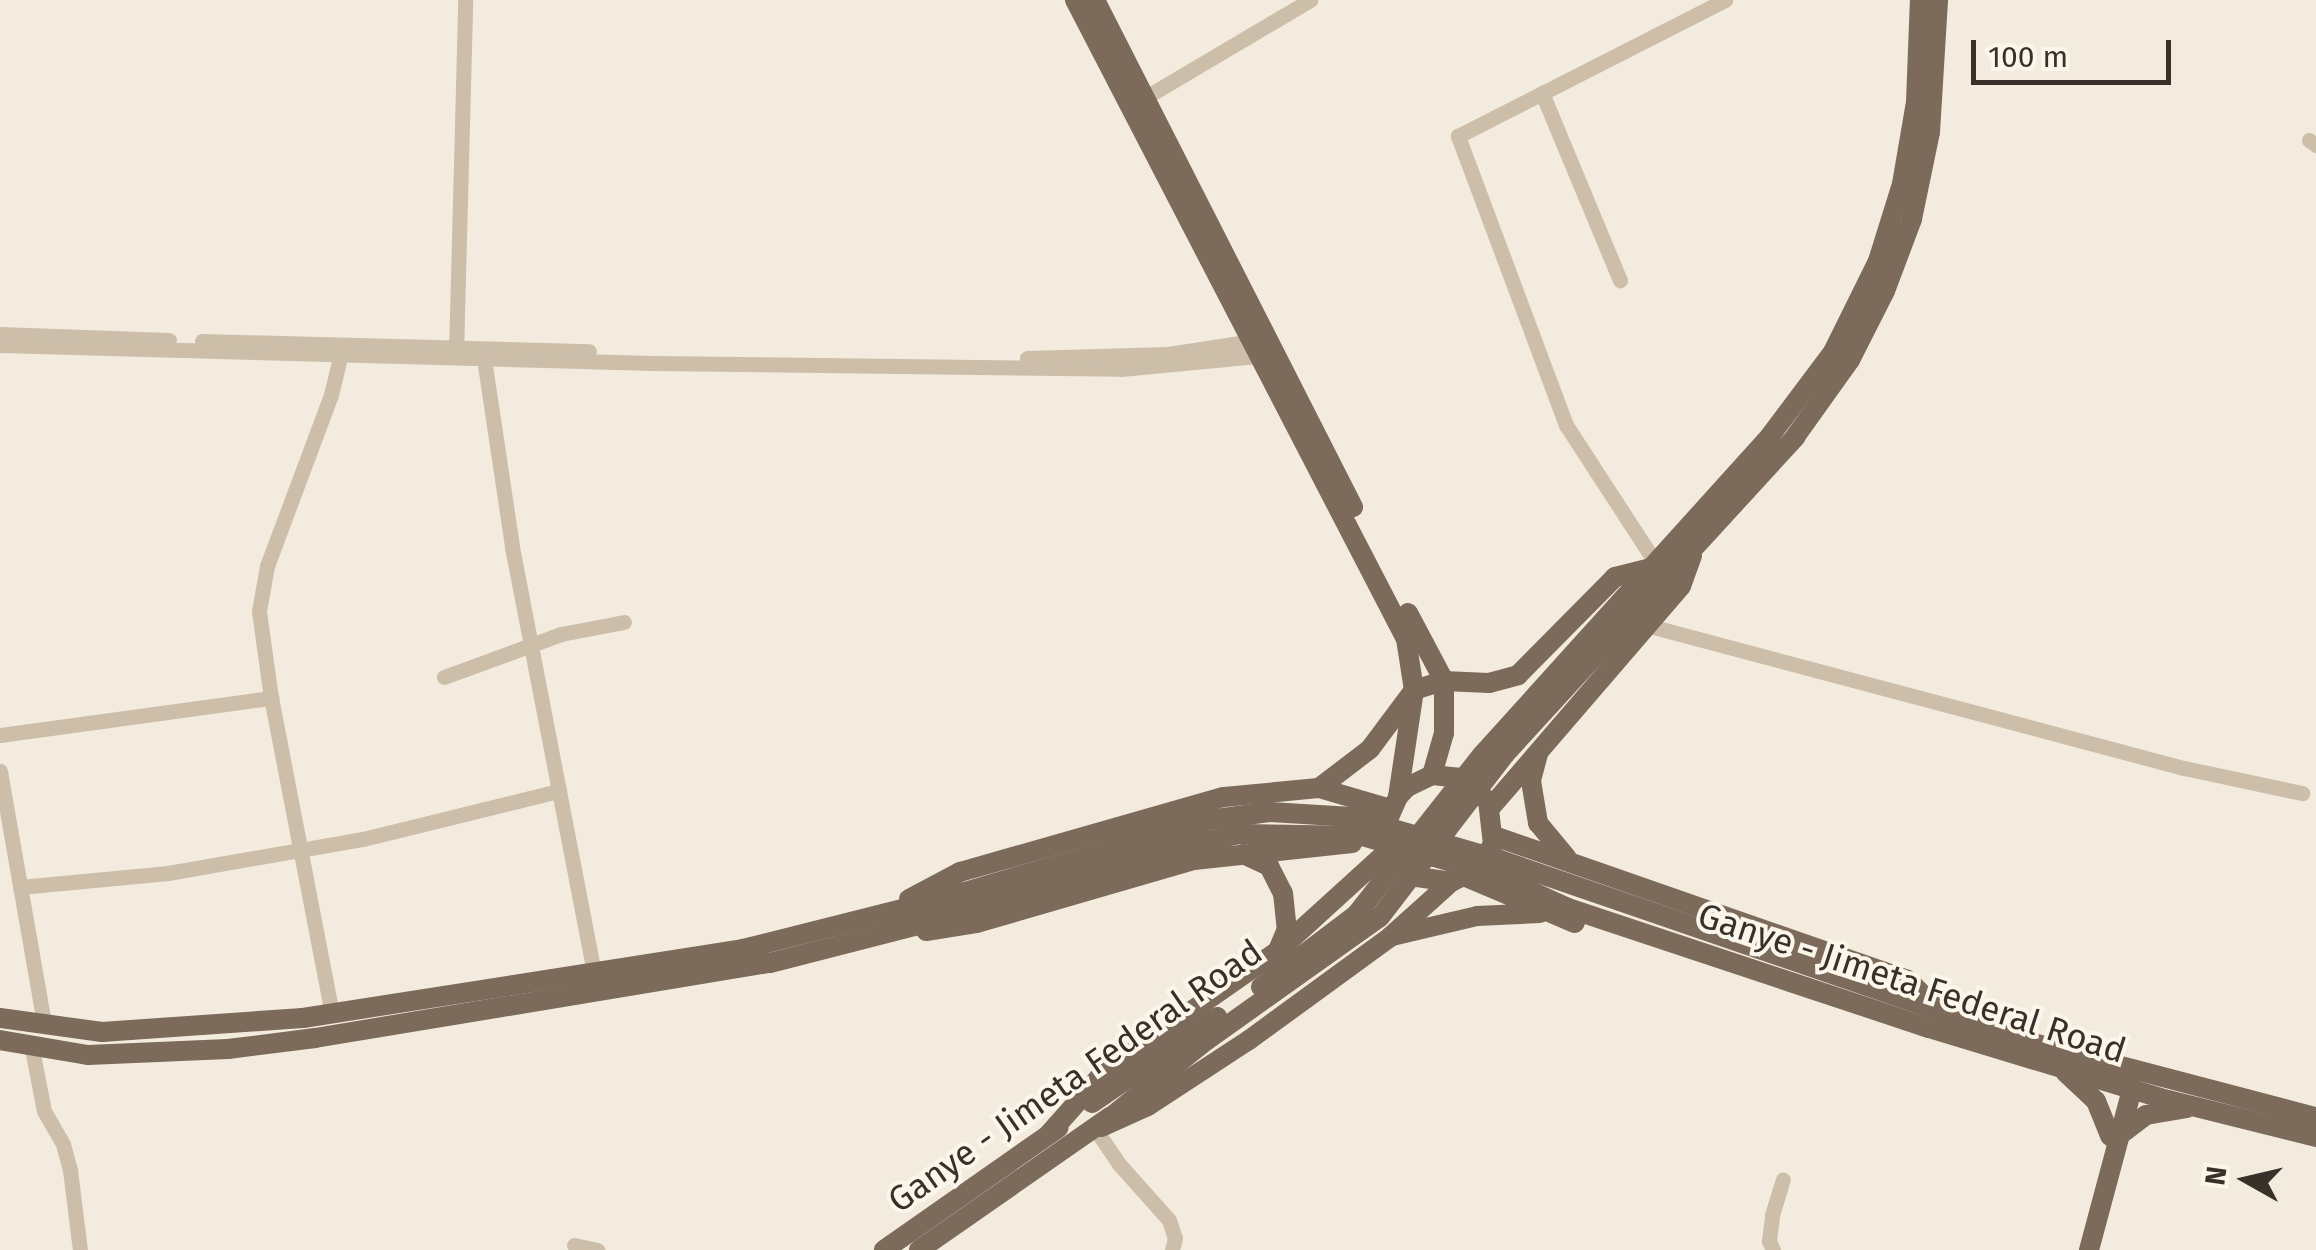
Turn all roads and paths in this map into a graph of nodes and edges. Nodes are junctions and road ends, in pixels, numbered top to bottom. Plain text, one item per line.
1 (465, 0) edge
2 (1074, 0) edge
3 (1095, 0) edge
4 (1310, 0) edge
5 (1725, 0) edge
6 (1920, 0) edge
7 (1938, 0) edge
8 (1542, 93) junction
9 (1146, 96) junction
10 (2316, 137) edge
11 (2316, 145) edge
12 (1620, 280) dead end
13 (0, 334) edge
14 (0, 345) edge
15 (1263, 348) junction
16 (342, 350) junction
17 (456, 352) junction
18 (483, 353) junction
19 (1694, 550) junction
20 (1651, 565) junction
21 (624, 622) dead end
22 (1646, 625) junction
23 (531, 647) junction
24 (444, 677) dead end
25 (1444, 681) junction
26 (1414, 690) junction
27 (271, 698) junction
28 (0, 735) edge
29 (1540, 747) junction
30 (0, 771) edge
31 (1432, 775) junction
32 (1318, 788) junction
33 (558, 791) junction
34 (2302, 794) dead end
35 (1394, 803) junction
36 (1491, 807) junction
37 (1494, 836) junction
38 (1390, 844) junction
39 (300, 850) junction
40 (1240, 852) junction
41 (1568, 860) junction
42 (1458, 880) junction
43 (20, 887) junction
44 (935, 911) junction
45 (1544, 913) junction
46 (877, 916) junction
47 (890, 936) junction
48 (1390, 936) junction
49 (1279, 950) junction
50 (594, 973) junction
51 (1934, 1006) junction
52 (1903, 1007) junction
53 (332, 1014) junction
54 (0, 1018) edge
55 (44, 1024) junction
56 (1929, 1028) junction
57 (0, 1040) edge
58 (30, 1044) junction
59 (2060, 1068) junction
60 (2127, 1088) junction
61 (2194, 1106) junction
62 (2316, 1117) edge
63 (1103, 1124) junction
64 (1050, 1134) junction
65 (2316, 1137) edge
66 (2114, 1141) junction
67 (1783, 1180) dead end
68 (574, 1245) dead end
69 (80, 1250) edge
70 (597, 1250) edge
71 (884, 1250) edge
72 (919, 1250) edge
73 (1172, 1250) edge
74 (1773, 1250) edge
75 (2089, 1250) edge

1 - 17 street
2 - 15 main road
3 - 9 main road
4 - 9 street
5 - 8 street
6 - 20 main road, Ganye - Jimeta Federal Road
7 - 19 main road
8 - 12 street
8 - 20 street
9 - 15 main road
10 - 11 street
13 - 16 street
14 - 16 street
15 - 18 street
15 - 25 main road
15 - 26 main road
16 - 17 street
16 - 27 street
17 - 18 street
18 - 23 street
19 - 22 main road
19 - 63 main road, Ganye - Jimeta Federal Road, bridge
20 - 25 main road
20 - 64 main road, Ganye - Jimeta Federal Road, bridge
21 - 23 street
22 - 29 main road
22 - 34 street
23 - 24 street
23 - 33 street
25 - 26 main road
25 - 31 main road
26 - 32 main road
26 - 35 main road
27 - 28 street
27 - 39 street
29 - 36 main road
29 - 41 main road
30 - 43 street
31 - 35 main road
31 - 36 main road
32 - 35 main road
32 - 46 main road
33 - 39 street
33 - 50 street
35 - 38 main road
36 - 37 main road
37 - 41 main road
37 - 42 main road
38 - 40 main road
38 - 42 main road
38 - 49 main road
39 - 43 street
39 - 53 street
40 - 47 main road
40 - 49 main road
41 - 51 main road
42 - 45 main road
42 - 48 main road
43 - 55 street
44 - 46 main road
44 - 47 main road
44 - 52 main road, Ganye - Jimeta Federal Road, bridge
45 - 48 main road
45 - 56 main road
46 - 50 main road
47 - 58 main road
48 - 63 main road
49 - 64 main road
50 - 53 main road
51 - 52 main road, Ganye - Jimeta Federal Road
51 - 62 main road, Ganye - Jimeta Federal Road
52 - 56 main road, Ganye - Jimeta Federal Road
53 - 55 main road
54 - 55 main road
56 - 59 main road, Ganye - Jimeta Federal Road
57 - 58 main road
58 - 69 street
59 - 60 main road, Ganye - Jimeta Federal Road
59 - 66 main road
60 - 61 main road, Ganye - Jimeta Federal Road
60 - 66 main road
61 - 65 main road, Ganye - Jimeta Federal Road
61 - 66 main road
63 - 72 main road, Ganye - Jimeta Federal Road
63 - 73 street
64 - 71 main road, Ganye - Jimeta Federal Road
66 - 75 main road
67 - 74 street
68 - 70 street

